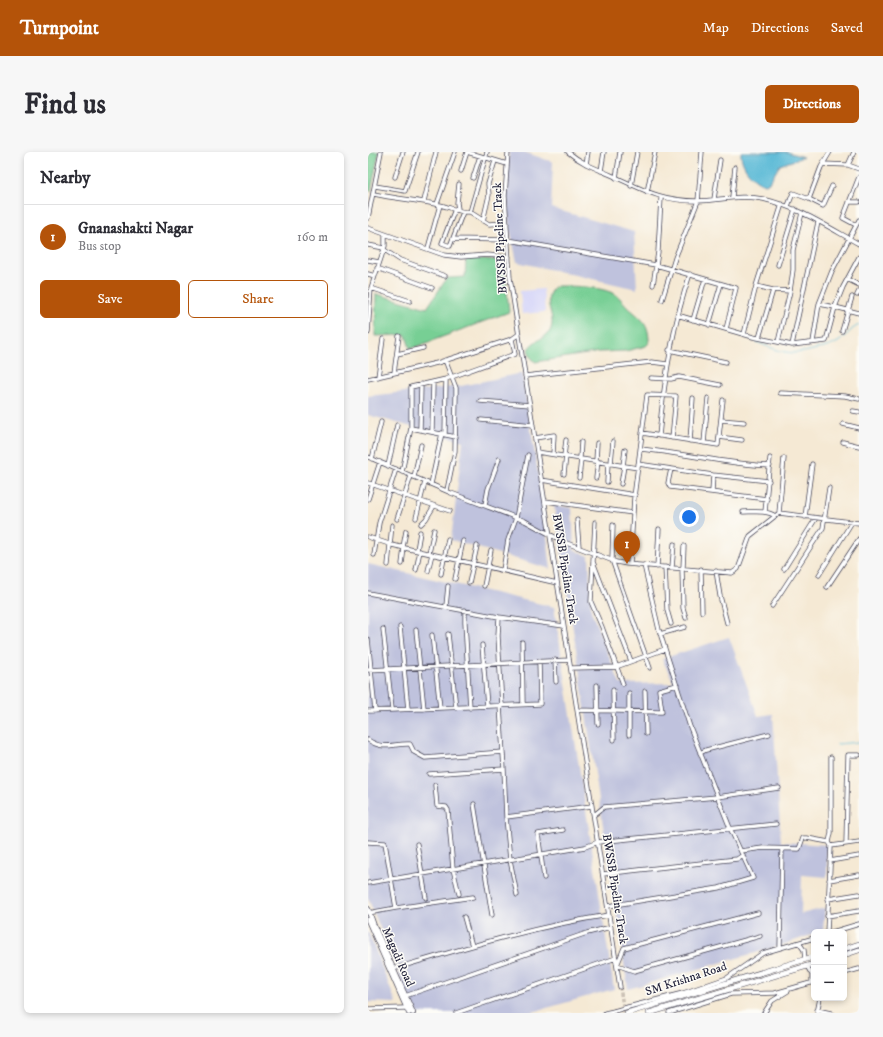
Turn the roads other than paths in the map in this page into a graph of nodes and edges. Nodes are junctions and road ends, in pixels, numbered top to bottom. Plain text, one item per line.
1 (381, 152) edge
2 (402, 152) edge
3 (418, 152) edge
4 (436, 152) edge
5 (455, 152) edge
6 (487, 152) edge
7 (508, 152) edge
8 (568, 152) edge
9 (588, 152) edge
10 (604, 152) edge
11 (620, 152) edge
12 (637, 152) edge
13 (655, 152) edge
14 (702, 152) edge
15 (830, 152) edge
16 (474, 153) edge
17 (854, 153) edge
18 (859, 155) edge
19 (480, 156) junction
20 (485, 158) junction
21 (720, 160) dead end
22 (494, 161) junction
23 (507, 164) junction
24 (586, 164) junction
25 (824, 164) junction
26 (848, 165) junction
27 (735, 167) dead end
28 (859, 169) edge
29 (461, 171) dead end
30 (600, 171) junction
31 (395, 177) dead end
32 (859, 177) edge
33 (473, 178) dead end
34 (616, 178) junction
35 (459, 184) dead end
36 (375, 186) junction
37 (631, 186) junction
38 (832, 186) dead end
39 (647, 192) junction
40 (374, 194) junction
41 (732, 197) junction
42 (661, 198) junction
43 (714, 199) junction
44 (809, 199) junction
45 (424, 201) junction
46 (698, 201) junction
47 (849, 202) junction
48 (859, 202) edge
49 (782, 204) junction
50 (438, 205) junction
51 (788, 206) junction
52 (457, 209) junction
53 (795, 209) junction
54 (463, 212) junction
55 (470, 212) junction
56 (802, 214) junction
57 (368, 218) edge
58 (859, 220) edge
59 (482, 221) junction
60 (818, 222) junction
61 (507, 223) junction
62 (856, 225) junction
63 (368, 228) edge
64 (385, 234) junction
65 (453, 239) junction
66 (850, 239) junction
67 (508, 240) junction
68 (859, 244) edge
69 (368, 245) edge
70 (384, 248) junction
71 (428, 248) junction
72 (509, 257) junction
73 (859, 257) edge
74 (368, 260) edge
75 (379, 262) junction
76 (858, 262) edge
77 (656, 265) junction
78 (778, 265) dead end
79 (377, 268) junction
80 (672, 269) junction
81 (368, 274) edge
82 (690, 274) junction
83 (375, 276) junction
84 (445, 276) dead end
85 (705, 279) junction
86 (847, 279) junction
87 (721, 284) junction
88 (653, 285) dead end
89 (859, 285) edge
90 (756, 286) junction
91 (432, 288) dead end
92 (773, 290) junction
93 (370, 291) edge
94 (790, 291) junction
95 (852, 297) dead end
96 (410, 300) dead end
97 (662, 300) dead end
98 (819, 304) junction
99 (835, 307) junction
100 (847, 309) junction
101 (859, 313) edge
102 (676, 315) junction
103 (693, 320) junction
104 (709, 325) junction
105 (726, 330) junction
106 (842, 331) dead end
107 (368, 333) edge
108 (519, 334) junction
109 (744, 334) junction
110 (399, 336) dead end
111 (759, 338) junction
112 (383, 339) dead end
113 (512, 339) junction
114 (778, 342) junction
115 (813, 342) junction
116 (792, 345) junction
117 (423, 348) dead end
118 (669, 350) junction
119 (397, 354) junction
120 (445, 360) junction
121 (726, 362) dead end
122 (667, 364) junction
123 (394, 373) junction
124 (452, 376) junction
125 (525, 376) junction
126 (378, 377) junction
127 (651, 378) dead end
128 (368, 379) edge
129 (446, 379) junction
130 (665, 379) junction
131 (433, 382) junction
132 (421, 384) junction
133 (720, 385) dead end
134 (780, 393) dead end
135 (662, 395) junction
136 (693, 398) dead end
137 (708, 398) dead end
138 (859, 399) edge
139 (723, 400) dead end
140 (480, 401) dead end
141 (530, 405) junction
142 (853, 411) dead end
143 (859, 412) edge
144 (481, 420) dead end
145 (721, 420) junction
146 (381, 422) dead end
147 (744, 422) dead end
148 (533, 424) junction
149 (843, 424) dead end
150 (397, 425) dead end
151 (411, 428) junction
152 (859, 428) edge
153 (420, 430) junction
154 (432, 432) junction
155 (642, 433) junction
156 (443, 434) junction
157 (659, 436) junction
158 (456, 437) junction
159 (719, 437) junction
160 (535, 438) junction
161 (672, 438) junction
162 (566, 440) dead end
163 (742, 440) dead end
164 (613, 441) dead end
165 (690, 441) junction
166 (581, 442) dead end
167 (843, 442) dead end
168 (597, 443) dead end
169 (704, 443) junction
170 (421, 445) dead end
171 (859, 446) edge
172 (625, 450) dead end
173 (640, 450) junction
174 (537, 452) junction
175 (553, 454) junction
176 (528, 455) dead end
177 (565, 456) junction
178 (370, 458) edge
179 (581, 458) junction
180 (770, 458) dead end
181 (784, 458) dead end
182 (500, 459) dead end
183 (597, 461) junction
184 (380, 462) junction
185 (610, 463) junction
186 (812, 464) dead end
187 (388, 466) junction
188 (624, 466) junction
189 (638, 466) junction
190 (770, 466) junction
191 (396, 469) junction
192 (671, 469) junction
193 (402, 472) junction
194 (564, 474) dead end
195 (713, 475) junction
196 (413, 476) junction
197 (579, 478) dead end
198 (596, 478) dead end
199 (541, 480) junction
200 (769, 481) junction
201 (425, 482) junction
202 (607, 482) dead end
203 (368, 483) edge
204 (373, 484) junction
205 (431, 484) junction
206 (829, 488) dead end
207 (390, 490) junction
208 (447, 490) junction
209 (712, 492) junction
210 (622, 493) junction
211 (404, 495) junction
212 (635, 495) junction
213 (368, 499) edge
214 (767, 499) junction
215 (421, 501) junction
216 (544, 501) junction
217 (485, 505) junction
218 (434, 506) junction
219 (450, 511) dead end
220 (743, 512) dead end
221 (765, 512) junction
222 (633, 513) junction
223 (779, 514) junction
224 (775, 516) junction
225 (805, 517) junction
226 (416, 518) dead end
227 (516, 518) junction
228 (816, 518) junction
229 (397, 519) dead end
230 (824, 519) junction
231 (577, 520) dead end
232 (595, 522) dead end
233 (852, 522) junction
234 (421, 524) dead end
235 (613, 524) dead end
236 (859, 524) edge
237 (392, 525) dead end
238 (659, 529) dead end
239 (434, 530) dead end
240 (406, 531) dead end
241 (420, 532) dead end
242 (550, 534) junction
243 (368, 538) edge
244 (448, 539) dead end
245 (859, 539) edge
246 (376, 540) junction
247 (463, 542) dead end
248 (389, 544) junction
249 (674, 544) dead end
250 (477, 546) dead end
251 (684, 546) dead end
252 (579, 547) junction
253 (403, 548) junction
254 (491, 550) dead end
255 (418, 551) junction
256 (593, 552) junction
257 (430, 553) junction
258 (374, 555) dead end
259 (444, 556) junction
260 (459, 560) junction
261 (592, 560) junction
262 (612, 560) junction
263 (473, 563) junction
264 (402, 564) dead end
265 (630, 564) junction
266 (388, 565) dead end
267 (644, 565) junction
268 (488, 566) junction
269 (656, 567) junction
270 (665, 567) junction
271 (672, 567) junction
272 (683, 568) junction
273 (701, 569) junction
274 (784, 569) dead end
275 (416, 570) dead end
276 (503, 570) junction
277 (428, 571) dead end
278 (716, 571) junction
279 (441, 574) dead end
280 (819, 575) dead end
281 (456, 579) dead end
282 (469, 583) dead end
283 (557, 583) junction
284 (448, 586) dead end
285 (484, 586) dead end
286 (828, 587) dead end
287 (368, 593) edge
288 (446, 606) junction
289 (772, 606) dead end
290 (466, 610) junction
291 (702, 612) dead end
292 (499, 618) junction
293 (686, 618) dead end
294 (727, 623) dead end
295 (671, 624) dead end
296 (564, 626) junction
297 (400, 627) dead end
298 (685, 627) dead end
299 (383, 629) dead end
300 (416, 630) dead end
301 (448, 634) dead end
302 (660, 634) junction
303 (432, 635) dead end
304 (368, 639) edge
305 (522, 642) dead end
306 (482, 645) dead end
307 (665, 649) junction
308 (646, 656) junction
309 (555, 660) junction
310 (569, 660) junction
311 (539, 661) junction
312 (521, 662) junction
313 (631, 662) junction
314 (499, 663) junction
315 (483, 664) junction
316 (467, 665) junction
317 (435, 666) junction
318 (452, 666) junction
319 (419, 667) junction
320 (616, 667) junction
321 (403, 668) junction
322 (571, 668) junction
323 (650, 668) dead end
324 (387, 669) junction
325 (370, 670) edge
326 (556, 682) dead end
327 (623, 684) dead end
328 (597, 685) dead end
329 (677, 685) junction
330 (613, 690) dead end
331 (645, 691) dead end
332 (629, 693) dead end
333 (523, 705) junction
334 (487, 706) junction
335 (501, 706) junction
336 (440, 708) junction
337 (456, 708) junction
338 (470, 708) junction
339 (392, 709) junction
340 (408, 709) junction
341 (424, 709) junction
342 (577, 710) junction
343 (368, 711) edge
344 (375, 711) junction
345 (597, 712) junction
346 (613, 712) junction
347 (628, 712) junction
348 (645, 712) junction
349 (598, 724) dead end
350 (646, 734) dead end
351 (769, 734) dead end
352 (629, 735) dead end
353 (368, 740) edge
354 (614, 740) dead end
355 (503, 752) junction
356 (700, 753) junction
357 (859, 755) edge
358 (831, 758) dead end
359 (504, 769) junction
360 (429, 774) dead end
361 (435, 785) dead end
362 (779, 788) dead end
363 (717, 797) junction
364 (474, 804) dead end
365 (592, 806) junction
366 (594, 815) junction
367 (506, 817) junction
368 (776, 824) dead end
369 (730, 828) junction
370 (563, 830) dead end
371 (368, 842) edge
372 (598, 842) junction
373 (829, 842) junction
374 (859, 842) edge
375 (417, 844) dead end
376 (846, 844) junction
377 (831, 846) junction
378 (782, 849) junction
379 (742, 853) junction
380 (541, 855) junction
381 (859, 856) edge
382 (510, 860) junction
383 (830, 861) junction
384 (483, 864) junction
385 (453, 869) junction
386 (422, 874) junction
387 (603, 874) junction
388 (859, 875) edge
389 (544, 878) dead end
390 (390, 879) junction
391 (829, 880) junction
392 (368, 883) edge
393 (459, 894) dead end
394 (859, 894) edge
395 (518, 895) dead end
396 (473, 897) dead end
397 (426, 898) dead end
398 (828, 899) junction
399 (608, 906) junction
400 (396, 908) junction
401 (368, 911) edge
402 (859, 911) edge
403 (758, 913) dead end
404 (492, 915) dead end
405 (609, 915) junction
406 (827, 916) junction
407 (464, 917) dead end
408 (368, 920) edge
409 (859, 924) edge
410 (611, 927) junction
411 (826, 929) edge
412 (842, 929) edge
413 (760, 936) dead end
414 (811, 939) edge
415 (799, 942) junction
416 (859, 944) edge
417 (472, 946) junction
418 (780, 948) junction
419 (847, 948) edge
420 (859, 950) edge
421 (847, 954) edge
422 (811, 955) edge
423 (616, 958) junction
424 (805, 959) junction
425 (811, 964) edge
426 (617, 965) junction
427 (807, 966) junction
428 (392, 969) junction
429 (859, 969) edge
430 (847, 972) edge
431 (811, 973) edge
432 (811, 983) edge
433 (620, 987) tunnel mouth
434 (792, 988) junction
435 (404, 996) junction
436 (819, 1001) edge
437 (406, 1008) junction
438 (368, 1009) edge
439 (628, 1011) edge
440 (817, 1012) edge
441 (409, 1013) edge
442 (413, 1013) edge
443 (456, 1013) edge
444 (605, 1013) edge
445 (649, 1013) edge
446 (669, 1013) edge
447 (764, 1013) edge
448 (831, 1013) edge

1 - 36 street
2 - 31 street
3 - 36 street
4 - 45 street
5 - 50 street
6 - 20 street
7 - 23 street, BWSSB Pipeline Track
8 - 24 street
9 - 24 street
10 - 30 street
11 - 34 street
12 - 37 street
13 - 39 street
14 - 46 street
15 - 25 street
16 - 19 street
16 - 29 street
17 - 18 street
17 - 26 street
19 - 20 street
19 - 33 street
20 - 22 street
20 - 55 street
21 - 43 street
22 - 23 street
22 - 59 street
23 - 61 street, BWSSB Pipeline Track
24 - 30 street
25 - 26 street
25 - 44 street
26 - 28 street
27 - 41 street
30 - 34 street
32 - 47 street
34 - 37 street
35 - 52 street
36 - 40 street
37 - 39 street
38 - 44 street
39 - 42 street
40 - 45 street
40 - 57 street
41 - 43 street
41 - 49 street
42 - 46 street
42 - 77 street
43 - 46 street
44 - 51 street
45 - 50 street
46 - 80 street
47 - 48 street
47 - 62 street
49 - 51 street
49 - 90 street
50 - 52 street
50 - 71 street
51 - 53 street
52 - 54 street
52 - 65 street
53 - 56 street
53 - 78 street
54 - 55 street
54 - 65 street
55 - 59 street
56 - 60 street
56 - 94 street
58 - 62 street
59 - 61 street
60 - 66 street
60 - 116 street
61 - 67 street, BWSSB Pipeline Track
62 - 66 street
63 - 64 street
64 - 70 street
64 - 71 street
65 - 67 street
66 - 68 street
66 - 98 street
67 - 72 street, BWSSB Pipeline Track
67 - 77 street
69 - 70 street
70 - 75 street
70 - 84 street
71 - 72 street
72 - 108 street, BWSSB Pipeline Track
73 - 76 street
74 - 75 street
75 - 79 street
76 - 86 street
77 - 80 street
77 - 88 street
79 - 83 street
79 - 91 street
80 - 82 street
80 - 97 street
81 - 83 street
82 - 85 street
82 - 102 street
83 - 93 street
85 - 87 street
85 - 103 street
86 - 89 street
86 - 99 street
87 - 104 street
87 - 105 street
90 - 92 street
90 - 109 street
92 - 94 street
92 - 111 street
93 - 96 street
93 - 107 street
94 - 114 street
95 - 100 street
98 - 99 street
98 - 115 street
99 - 100 street
99 - 115 street
100 - 101 street
100 - 106 street
102 - 103 street
102 - 118 street
103 - 104 street
104 - 105 street
105 - 109 street
108 - 113 street
108 - 125 street, BWSSB Pipeline Track
109 - 111 street
110 - 119 street
111 - 114 street
112 - 126 street
113 - 120 street
113 - 124 street
114 - 116 street
115 - 116 street
117 - 119 street
118 - 121 street
118 - 122 street
119 - 123 street
120 - 123 street
120 - 124 street
122 - 125 street
122 - 130 street
123 - 126 street
124 - 129 street
124 - 158 street
125 - 141 street, BWSSB Pipeline Track
126 - 128 street
127 - 130 street
129 - 131 street
129 - 156 street
130 - 133 street
130 - 135 street
131 - 132 street
131 - 154 street
132 - 151 street
132 - 153 street
134 - 138 street
135 - 155 street
135 - 157 street
135 - 161 street
136 - 165 street
137 - 169 street
139 - 145 street
140 - 141 street
141 - 148 street, BWSSB Pipeline Track
142 - 143 street
144 - 148 street
145 - 147 street
145 - 159 street
146 - 178 street
148 - 160 street, BWSSB Pipeline Track
149 - 152 street
150 - 187 street
151 - 153 street
151 - 193 street
153 - 154 street
154 - 156 street
155 - 157 street
155 - 173 street
156 - 158 street
156 - 205 street
157 - 161 street
158 - 208 street
159 - 163 street
159 - 169 street
160 - 174 street, BWSSB Pipeline Track
160 - 175 street
161 - 165 street
162 - 177 street
164 - 185 street
165 - 169 street
166 - 179 street
167 - 171 street
168 - 183 street
170 - 196 street
172 - 188 street
173 - 189 street
173 - 190 street
174 - 175 street
174 - 199 street, BWSSB Pipeline Track
175 - 177 street
176 - 227 street
177 - 179 street
177 - 194 street
178 - 184 street
179 - 183 street
179 - 197 street
180 - 190 street
181 - 223 street
182 - 217 street
183 - 185 street
183 - 198 street
184 - 187 street
184 - 204 street
185 - 188 street
185 - 202 street
186 - 225 street
187 - 191 street
188 - 189 street
188 - 210 street
189 - 192 street
189 - 212 street
190 - 200 street
191 - 193 street
191 - 207 street
192 - 195 street
192 - 209 street
193 - 196 street
195 - 200 street
195 - 209 street
196 - 201 street
196 - 211 street
199 - 210 street
199 - 216 street, BWSSB Pipeline Track
200 - 214 street
201 - 205 street
201 - 215 street
203 - 204 street
204 - 207 street
204 - 213 street
205 - 208 street
206 - 230 street
207 - 211 street
207 - 246 street
208 - 217 street
209 - 214 street
210 - 212 street
211 - 215 street
211 - 229 street
212 - 222 street
214 - 221 street
215 - 218 street
215 - 226 street
216 - 222 street
216 - 242 street, BWSSB Pipeline Track
217 - 227 street
218 - 219 street
218 - 234 street
220 - 221 street
221 - 224 street
222 - 265 street
223 - 224 street
223 - 225 street
224 - 278 street
225 - 228 street
227 - 242 street
227 - 276 street
228 - 230 street
228 - 274 street
230 - 233 street
230 - 289 street
231 - 252 street
232 - 256 street
233 - 236 street
233 - 280 street
235 - 262 street
237 - 248 street
238 - 269 street
239 - 257 street
240 - 253 street
241 - 255 street
242 - 252 street
242 - 283 street, BWSSB Pipeline Track
243 - 246 street
244 - 259 street
245 - 286 street
246 - 248 street
246 - 258 street
247 - 260 street
248 - 253 street
248 - 266 street
249 - 271 street
250 - 263 street
251 - 272 street
252 - 256 street
253 - 255 street
253 - 264 street
254 - 268 street
255 - 257 street
255 - 275 street
256 - 261 street
256 - 262 street
257 - 259 street
257 - 277 street
259 - 260 street
259 - 279 street
260 - 263 street
260 - 281 street
261 - 313 street
261 - 320 street
262 - 265 street
262 - 308 street
263 - 268 street
263 - 282 street
265 - 267 street
267 - 269 street
267 - 302 street
268 - 276 street
268 - 285 street
269 - 270 street
270 - 271 street
270 - 295 street
271 - 272 street
272 - 273 street
272 - 293 street
273 - 278 street
273 - 291 street
276 - 283 street
278 - 294 street
283 - 296 street, BWSSB Pipeline Track
284 - 288 street
287 - 288 street
288 - 290 street
290 - 292 street
290 - 316 street
292 - 296 street
292 - 314 street
296 - 310 street, BWSSB Pipeline Track
297 - 321 street
298 - 302 street
299 - 324 street
300 - 319 street
301 - 318 street
302 - 307 street
303 - 317 street
304 - 325 street
305 - 312 street
306 - 315 street
307 - 308 street
307 - 329 street
308 - 313 street
308 - 323 street
309 - 310 street
309 - 311 street
309 - 326 street
310 - 322 street, BWSSB Pipeline Track
311 - 312 street
311 - 333 street
312 - 314 street
312 - 333 street
313 - 320 street
314 - 315 street
314 - 335 street
315 - 316 street
315 - 334 street
316 - 318 street
316 - 338 street
317 - 318 street
317 - 319 street
317 - 336 street
318 - 337 street
319 - 321 street
319 - 341 street
320 - 322 street
320 - 327 street
321 - 324 street
321 - 340 street
322 - 342 street, BWSSB Pipeline Track
324 - 325 street
324 - 339 street
325 - 344 street
328 - 345 street
329 - 348 street
329 - 356 street
330 - 346 street
331 - 348 street
332 - 347 street
333 - 335 street
334 - 335 street
334 - 338 street
335 - 355 street
336 - 337 street
336 - 341 street
337 - 338 street
339 - 340 street
339 - 344 street
340 - 341 street
342 - 345 street
342 - 365 street, BWSSB Pipeline Track
343 - 344 street
345 - 346 street
345 - 349 street
346 - 347 street
346 - 354 street
347 - 348 street
347 - 352 street
348 - 350 street
351 - 356 street
353 - 355 street
355 - 359 street
356 - 363 street
357 - 376 street
358 - 373 street
359 - 360 street
359 - 367 street
361 - 385 street
362 - 363 street
363 - 366 street
363 - 369 street
364 - 384 street
365 - 366 street, BWSSB Pipeline Track
365 - 367 street
366 - 372 street, BWSSB Pipeline Track
367 - 382 street
368 - 369 street
369 - 372 street
369 - 379 street
370 - 380 street
371 - 390 street
372 - 380 street
372 - 387 street, BWSSB Pipeline Track
373 - 377 street
373 - 378 street
374 - 376 street
375 - 386 street
376 - 377 street
377 - 383 street
378 - 379 street
378 - 418 street
379 - 387 street
379 - 399 street
380 - 382 street
380 - 389 street
381 - 383 street
382 - 384 street
382 - 395 street
383 - 391 street
384 - 385 street
384 - 404 street
385 - 386 street
385 - 393 street
386 - 390 street
386 - 397 street
387 - 399 street, BWSSB Pipeline Track
388 - 391 street
390 - 392 street
390 - 400 street
391 - 398 street
394 - 398 street
396 - 400 street
398 - 406 street
399 - 405 street, BWSSB Pipeline Track
400 - 401 street
401 - 428 main road, Magadi Road
402 - 406 street
403 - 426 street
405 - 410 street, BWSSB Pipeline Track
405 - 417 street
406 - 411 street
407 - 417 street
408 - 437 main road, Magadi Road
409 - 412 street
410 - 423 street, BWSSB Pipeline Track
410 - 435 street
413 - 426 street
414 - 415 street, SM Krishna Road
415 - 418 street, SM Krishna Road
415 - 424 street
416 - 419 highway
417 - 428 street
418 - 439 street, SM Krishna Road
420 - 421 highway
422 - 424 highway, SM Krishna Road
423 - 426 street, BWSSB Pipeline Track
423 - 443 street
424 - 439 highway, SM Krishna Road
425 - 427 highway, SM Krishna Road
426 - 433 street, BWSSB Pipeline Track
427 - 431 street
427 - 445 highway, SM Krishna Road
428 - 435 main road, Magadi Road
429 - 430 street
432 - 434 street
434 - 446 street
434 - 447 street
435 - 442 main road, Magadi Road
436 - 440 street
437 - 438 street
437 - 441 main road, Magadi Road
439 - 444 street, SM Krishna Road, bridge
440 - 448 street

